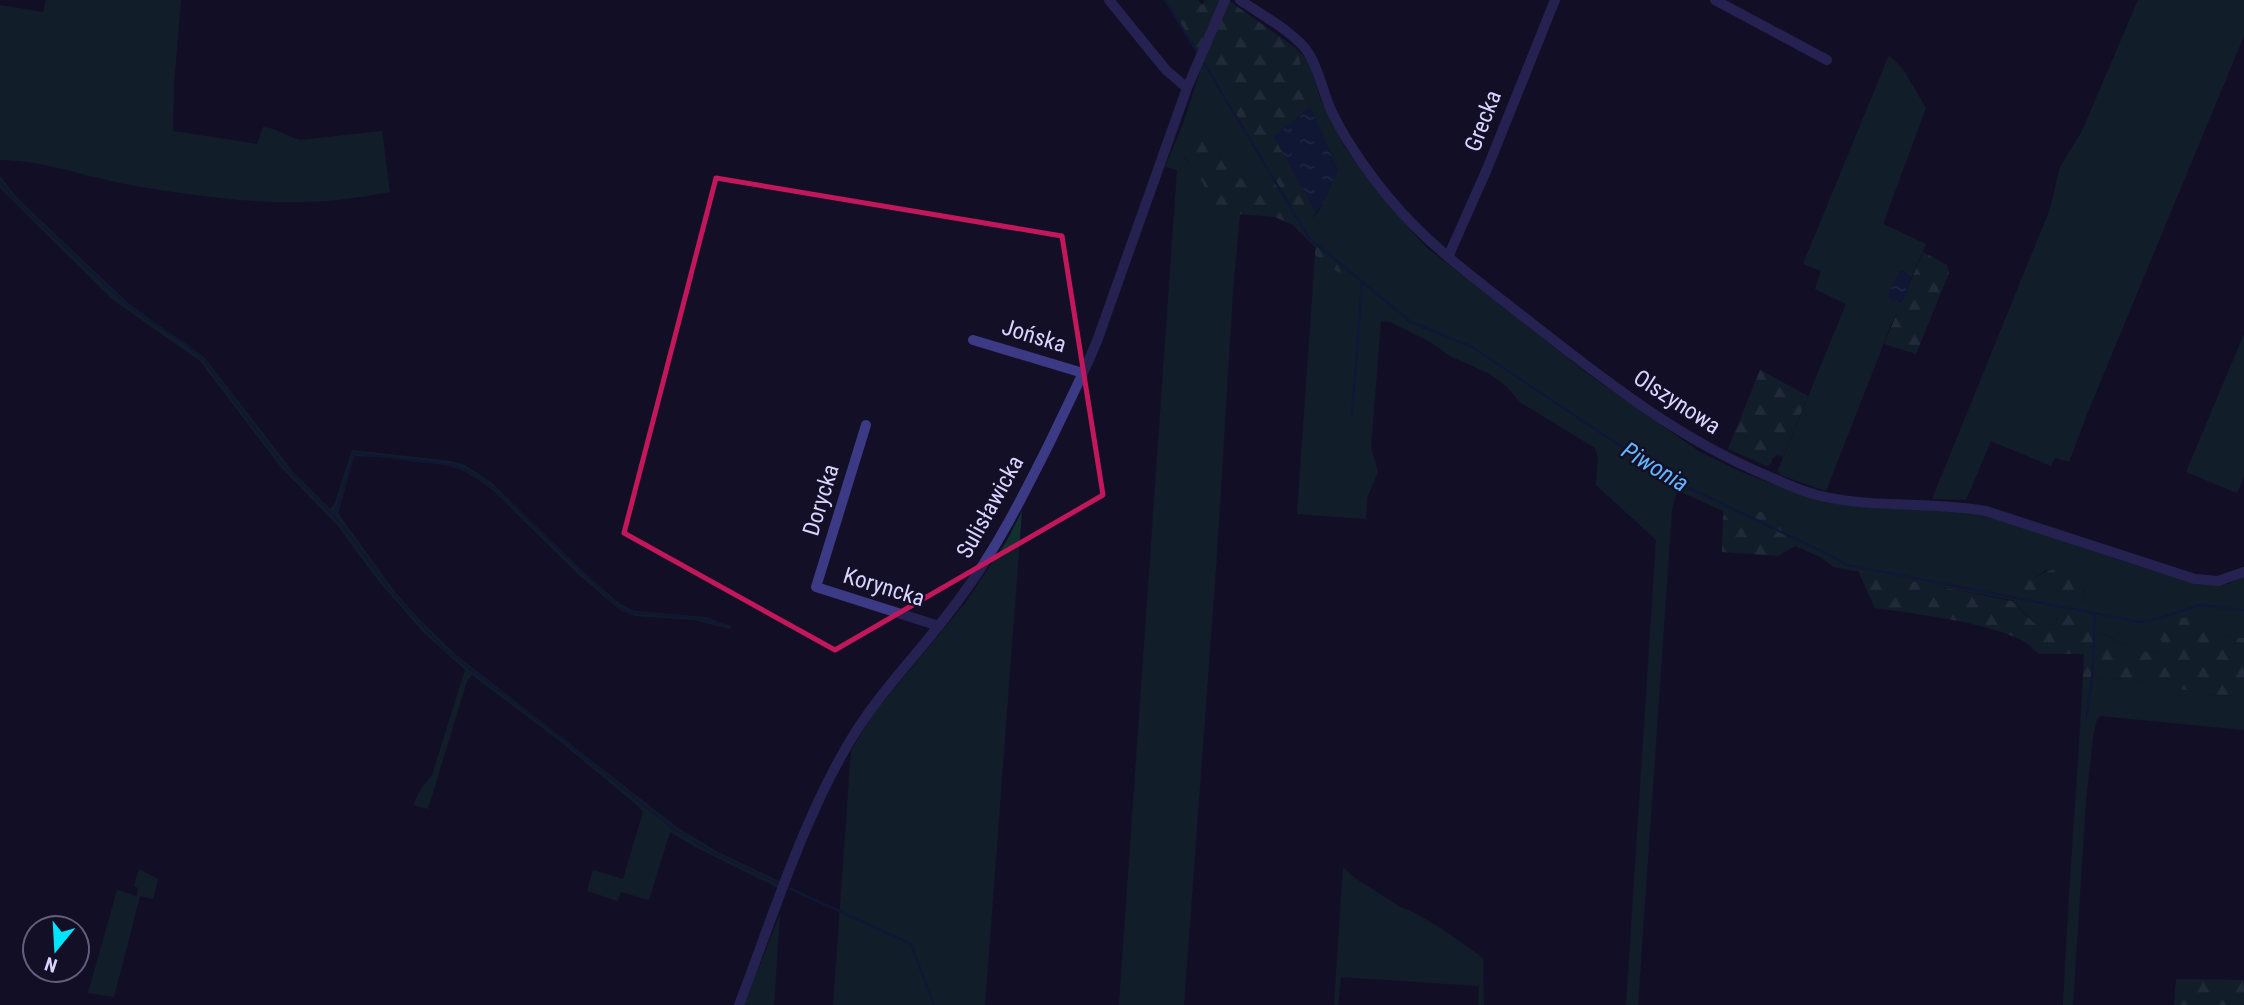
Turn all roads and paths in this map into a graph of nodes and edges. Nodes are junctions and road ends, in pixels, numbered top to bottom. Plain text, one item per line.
1 (1109, 0) edge
2 (1225, 0) edge
3 (1240, 0) edge
4 (1555, 0) edge
5 (1715, 0) edge
6 (1827, 60) dead end
7 (1187, 89) junction
8 (1448, 257) junction
9 (973, 340) dead end
10 (1083, 373) junction
11 (866, 425) dead end
12 (2244, 572) edge
13 (816, 587) joint
14 (939, 626) junction
15 (739, 1005) edge

1 - 7 street
2 - 7 street, Sulisławicka
3 - 8 street, Olszynowa
4 - 8 street, Grecka
5 - 6 street
7 - 10 street, Sulisławicka
8 - 12 street, Olszynowa
9 - 10 street, Jońska
10 - 14 street, Sulisławicka
11 - 13 street, Dorycka
13 - 14 street, Koryncka
14 - 15 street, Sulisławicka

